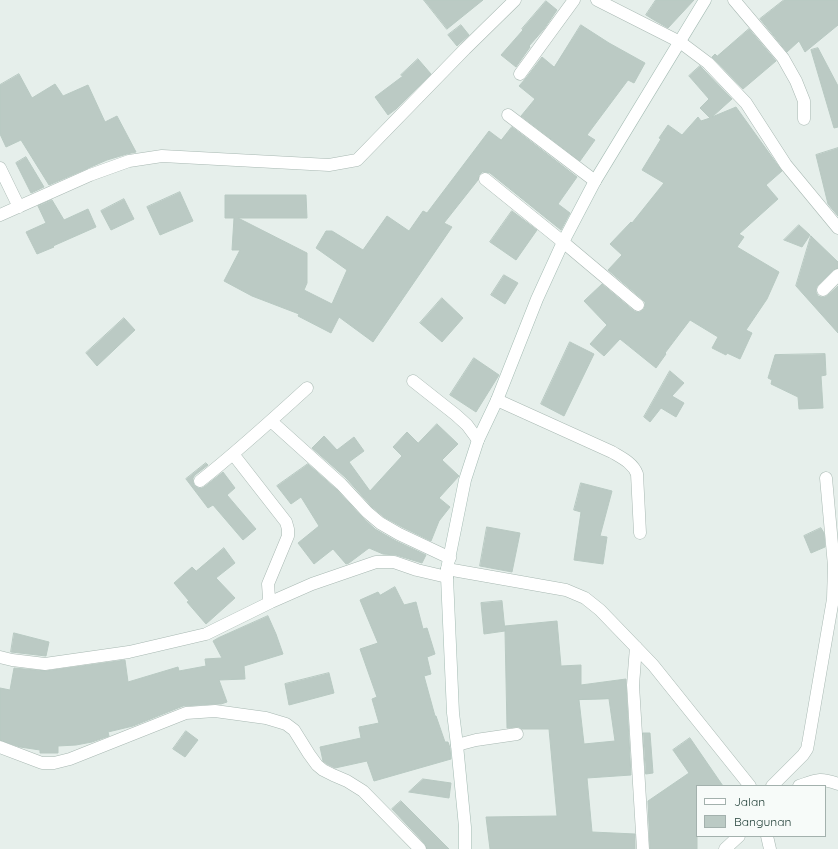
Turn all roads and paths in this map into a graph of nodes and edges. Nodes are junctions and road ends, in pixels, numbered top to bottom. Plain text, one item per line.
1 (515, 0) edge
2 (574, 0) edge
3 (597, 0) edge
4 (705, 0) edge
5 (734, 0) edge
6 (680, 42) junction
7 (520, 74) dead end
8 (508, 115) dead end
9 (804, 119) dead end
10 (0, 168) edge
11 (485, 179) dead end
12 (595, 181) junction
13 (19, 207) junction
14 (0, 215) edge
15 (838, 228) edge
16 (563, 242) junction
17 (838, 276) edge
18 (823, 290) dead end
19 (638, 305) dead end
20 (413, 381) dead end
21 (307, 388) dead end
22 (497, 400) junction
23 (271, 421) junction
24 (478, 440) junction
25 (233, 454) junction
26 (826, 478) dead end
27 (200, 481) dead end
28 (640, 533) dead end
29 (448, 568) junction
30 (271, 602) junction
31 (636, 647) junction
32 (0, 657) edge
33 (517, 734) dead end
34 (457, 745) junction
35 (0, 747) edge
36 (838, 784) edge
37 (749, 785) edge
38 (773, 785) edge
39 (802, 785) edge
40 (738, 837) edge
41 (767, 837) edge
42 (420, 849) edge
43 (465, 849) edge
44 (643, 849) edge
45 (725, 849) edge
46 (770, 849) edge

1 - 13 street
2 - 7 street
3 - 6 street
4 - 6 street
5 - 9 street
6 - 12 street
6 - 15 street
8 - 12 street
10 - 13 street
11 - 16 street
12 - 16 street
13 - 14 street
16 - 19 street
16 - 22 street
17 - 18 street
20 - 24 street
21 - 23 street
22 - 24 street
22 - 28 street
23 - 25 street
23 - 29 street
24 - 29 street
25 - 27 street
25 - 30 street
26 - 38 street
29 - 30 street
29 - 31 street
29 - 34 street
30 - 32 street
31 - 37 street
31 - 44 street
33 - 34 street
34 - 43 street
35 - 42 street
36 - 39 street
40 - 45 street
41 - 46 street

